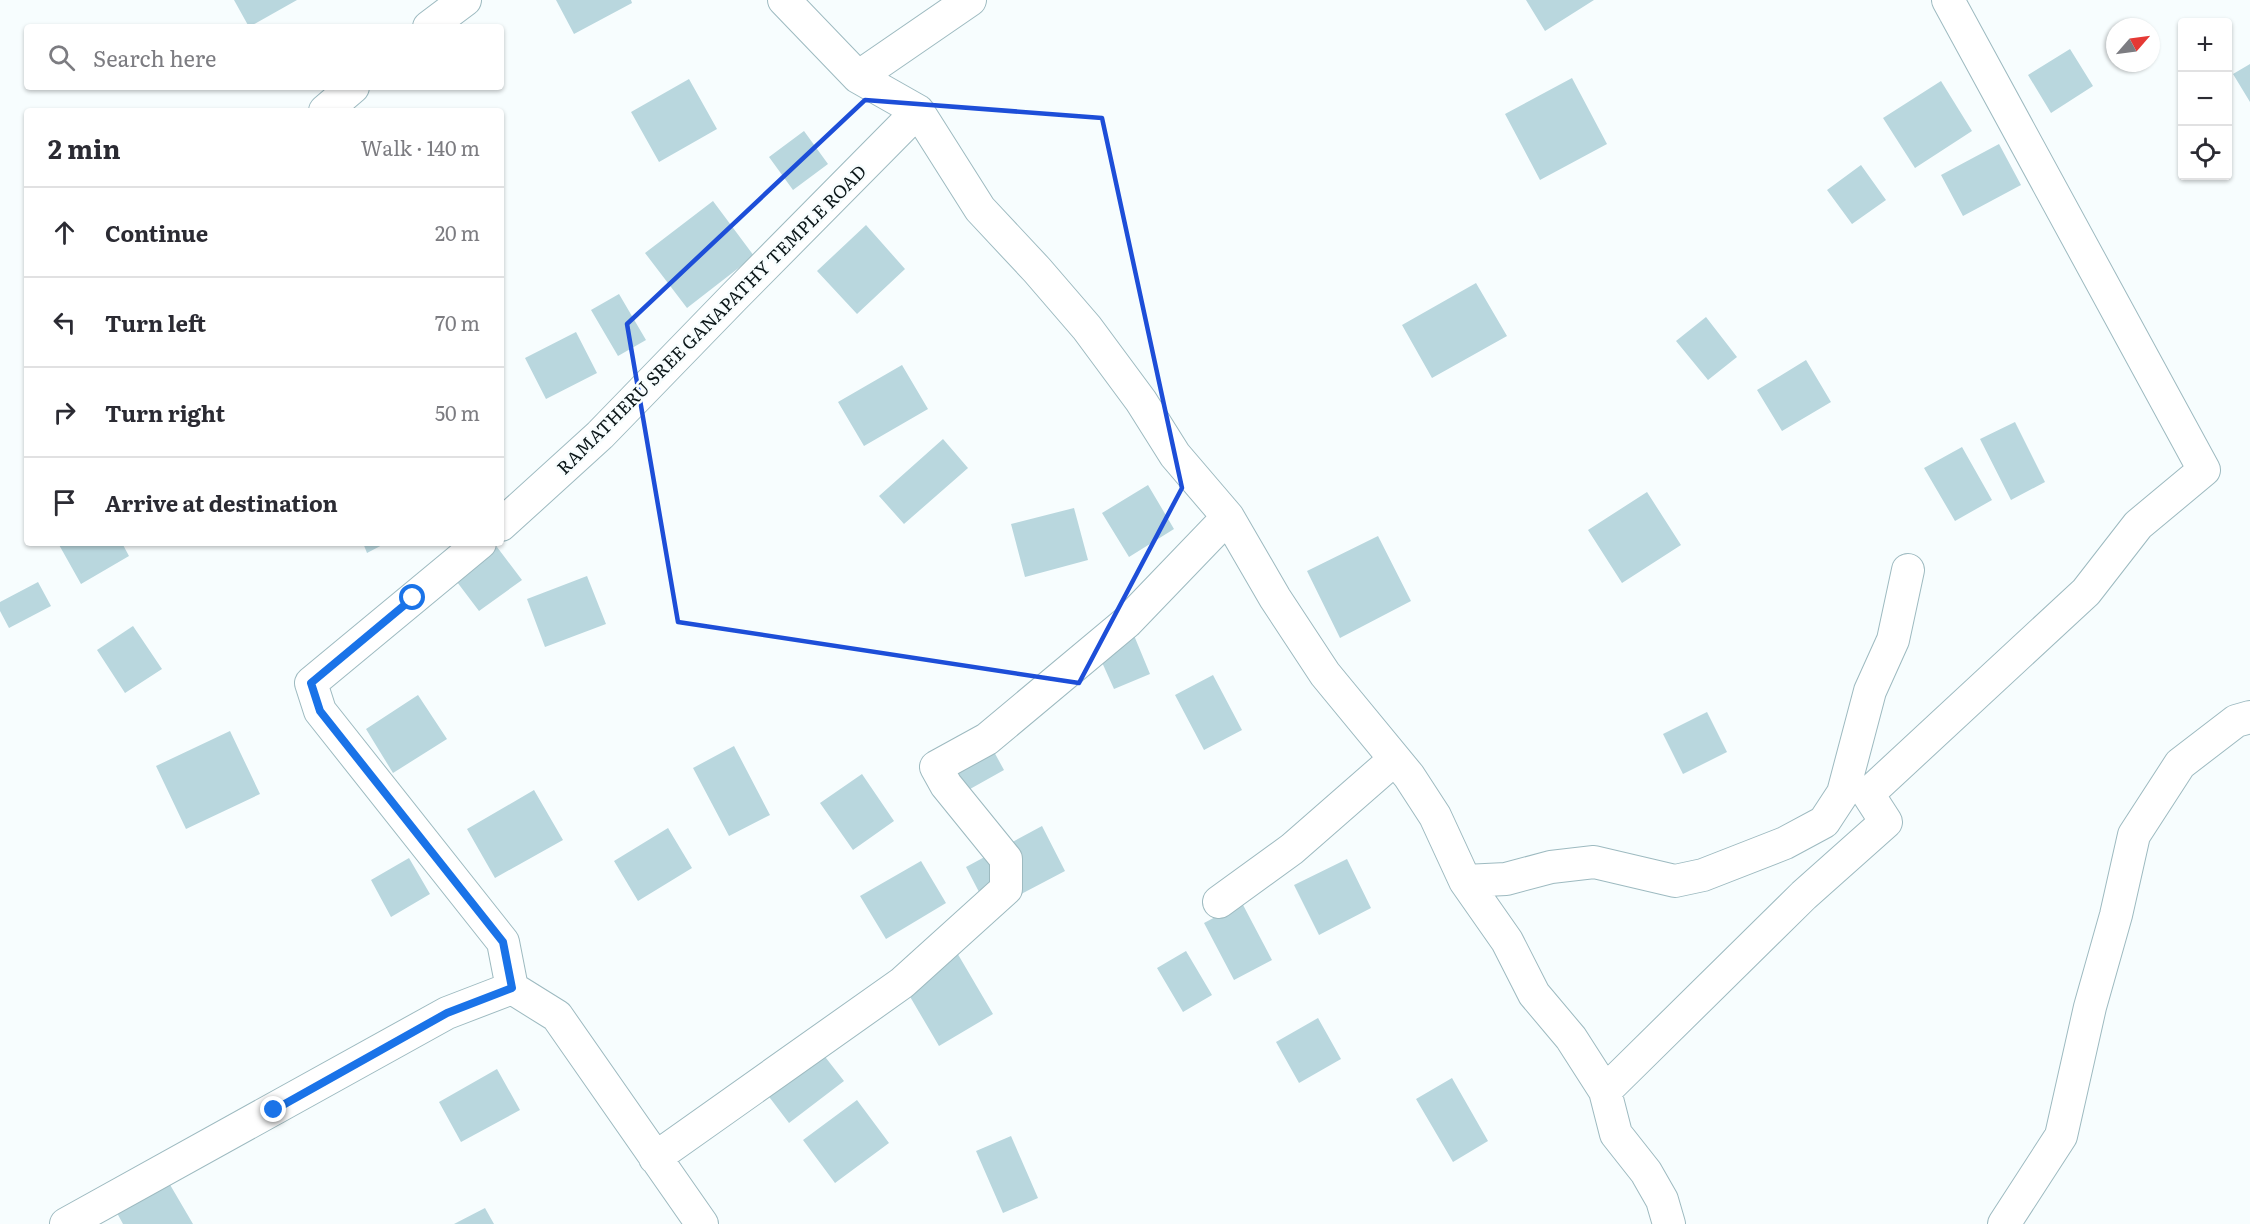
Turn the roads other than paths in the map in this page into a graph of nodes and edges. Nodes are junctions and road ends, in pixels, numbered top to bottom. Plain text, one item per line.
1 (465, 0) edge
2 (784, 0) edge
3 (970, 0) edge
4 (1948, 0) edge
5 (433, 24) edge
6 (858, 77) junction
7 (350, 90) edge
8 (328, 108) edge
9 (918, 111) junction
10 (1228, 517) junction
11 (504, 522) edge
12 (476, 546) edge
13 (1908, 570) dead end
14 (2250, 717) edge
15 (1395, 759) junction
16 (1465, 881) junction
17 (1219, 902) dead end
18 (512, 988) junction
19 (1605, 1091) junction
20 (655, 1158) junction
21 (66, 1224) edge
22 (702, 1224) edge
23 (1669, 1224) edge
24 (2004, 1224) edge

1 - 5 street
2 - 6 street
3 - 6 street
4 - 19 street
6 - 9 street
7 - 8 street
9 - 10 street
9 - 11 street, RAMATHERU SREE GANAPATHY TEMPLE ROAD
10 - 15 street
10 - 20 street
12 - 18 street
13 - 16 street
14 - 24 street
15 - 16 street
15 - 17 street
16 - 19 street
18 - 20 street
18 - 21 street
19 - 23 street
20 - 22 street

